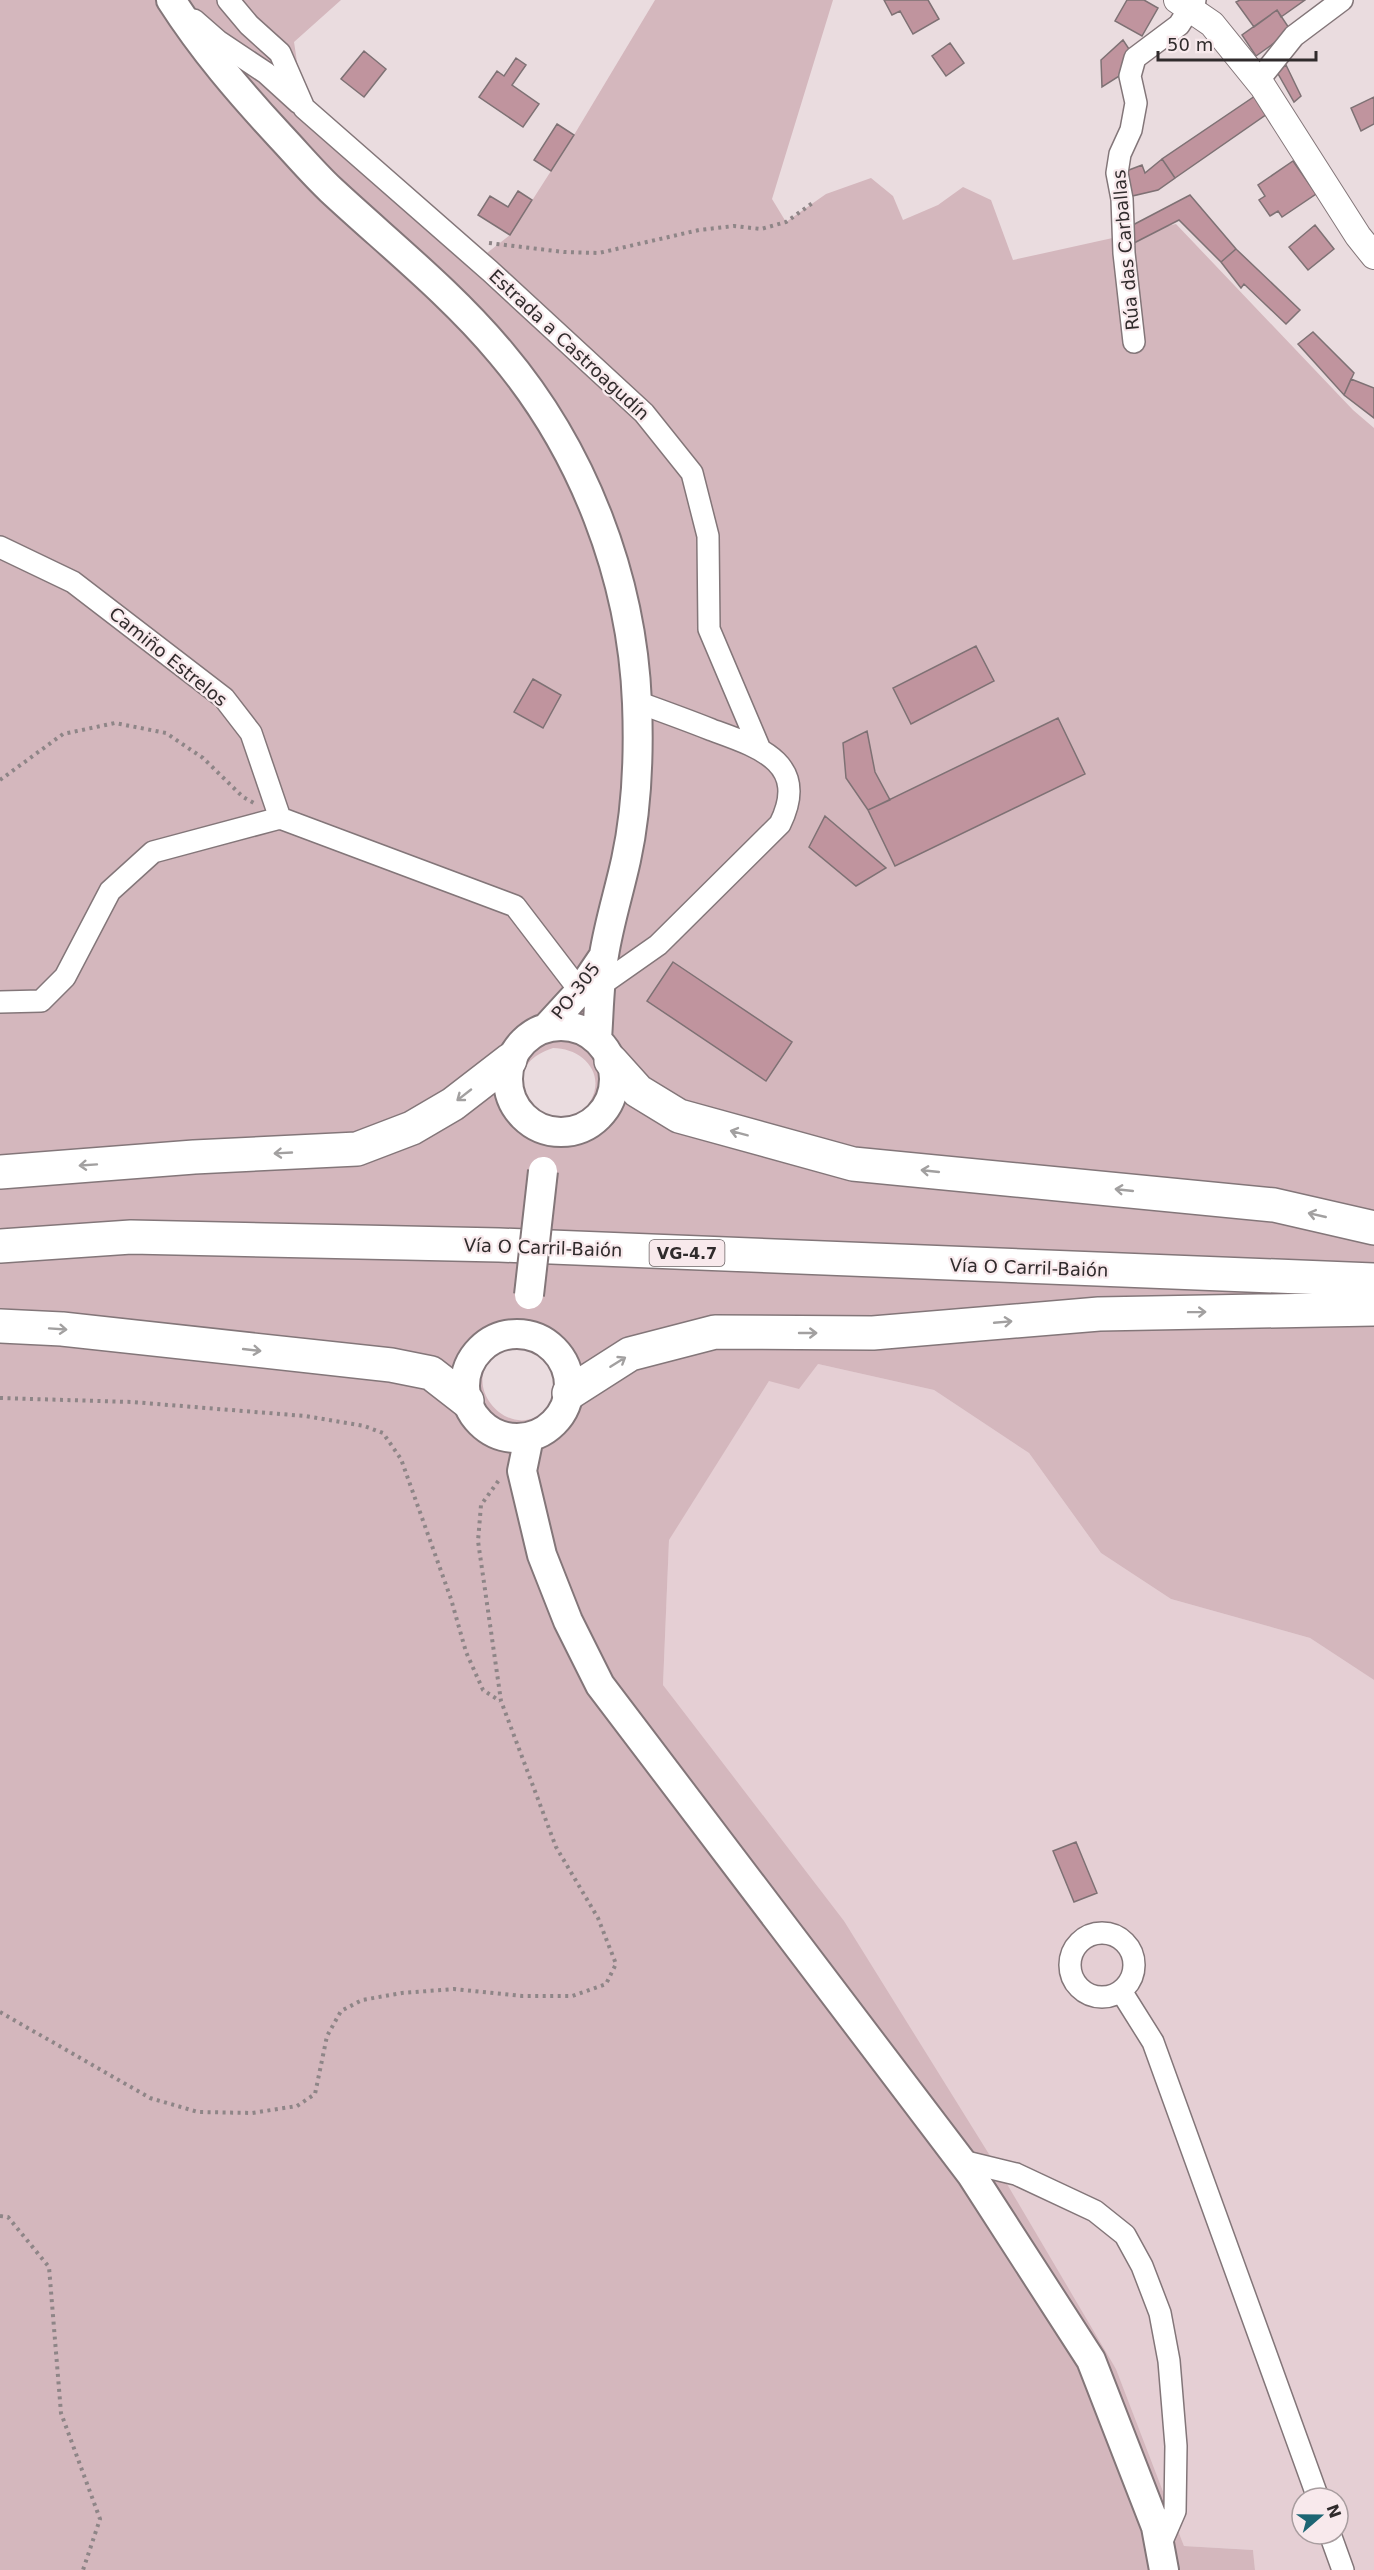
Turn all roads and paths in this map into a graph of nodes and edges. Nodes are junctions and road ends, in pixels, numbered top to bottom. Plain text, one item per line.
1 (171, 0) edge
2 (228, 0) edge
3 (1342, 0) edge
4 (1188, 3) edge
5 (1258, 81) junction
6 (304, 108) junction
7 (814, 202) dead end
8 (455, 240) junction
9 (1374, 256) edge
10 (1134, 342) dead end
11 (0, 547) edge
12 (637, 702) junction
13 (759, 747) junction
14 (0, 780) edge
15 (280, 818) junction
16 (591, 988) junction
17 (0, 1002) edge
18 (547, 1027) junction
19 (604, 1050) junction
20 (510, 1060) junction
21 (547, 1131) junction
22 (0, 1172) edge
23 (1374, 1228) edge
24 (0, 1246) edge
25 (1374, 1280) edge
26 (1374, 1309) edge
27 (0, 1326) edge
28 (526, 1335) junction
29 (568, 1393) junction
30 (0, 1398) edge
31 (466, 1401) junction
32 (529, 1437) junction
33 (522, 1471) junction
34 (501, 1701) junction
35 (1121, 1991) dead end
36 (0, 2012) edge
37 (962, 2161) junction
38 (0, 2216) edge
39 (1314, 2486) edge
40 (1334, 2546) edge
41 (1161, 2559) edge
42 (83, 2570) edge
43 (1343, 2570) edge

1 - 6 street, Estrada a Castroagudín
1 - 12 main road, PO-305
2 - 6 street, Estrada a Castroagudín
3 - 5 street
4 - 5 street
4 - 10 street, Rúa das Carballas
5 - 9 street
6 - 8 street, Estrada a Castroagudín
7 - 8 path
8 - 13 street, Estrada a Castroagudín
11 - 15 street, Camiño Estrelos
12 - 13 street, Estrada a Castroagudín
12 - 16 main road, PO-305 / PO-305
13 - 16 street, Estrada a Castroagudín
14 - 15 path
15 - 16 street
15 - 17 street
16 - 18 main road, PO-305
16 - 19 main road, PO-305
18 - 19 main road, PO-305
18 - 20 main road, PO-305
19 - 21 main road, PO-305
23 -> 19 highway
20 - 21 main road
20 -> 22 highway
21 - 28 main road, bridge
24 - 25 highway, Vía O Carril-Baión / VG-4.7
29 -> 26 highway
27 -> 31 highway
28 - 29 main road
28 - 31 main road
29 - 32 main road
30 - 34 path
31 - 32 main road
32 - 33 main road
33 - 34 path
33 - 37 main road
34 - 36 path
35 - 39 street
37 - 41 main road
37 - 41 street
38 - 42 path
40 - 43 street

